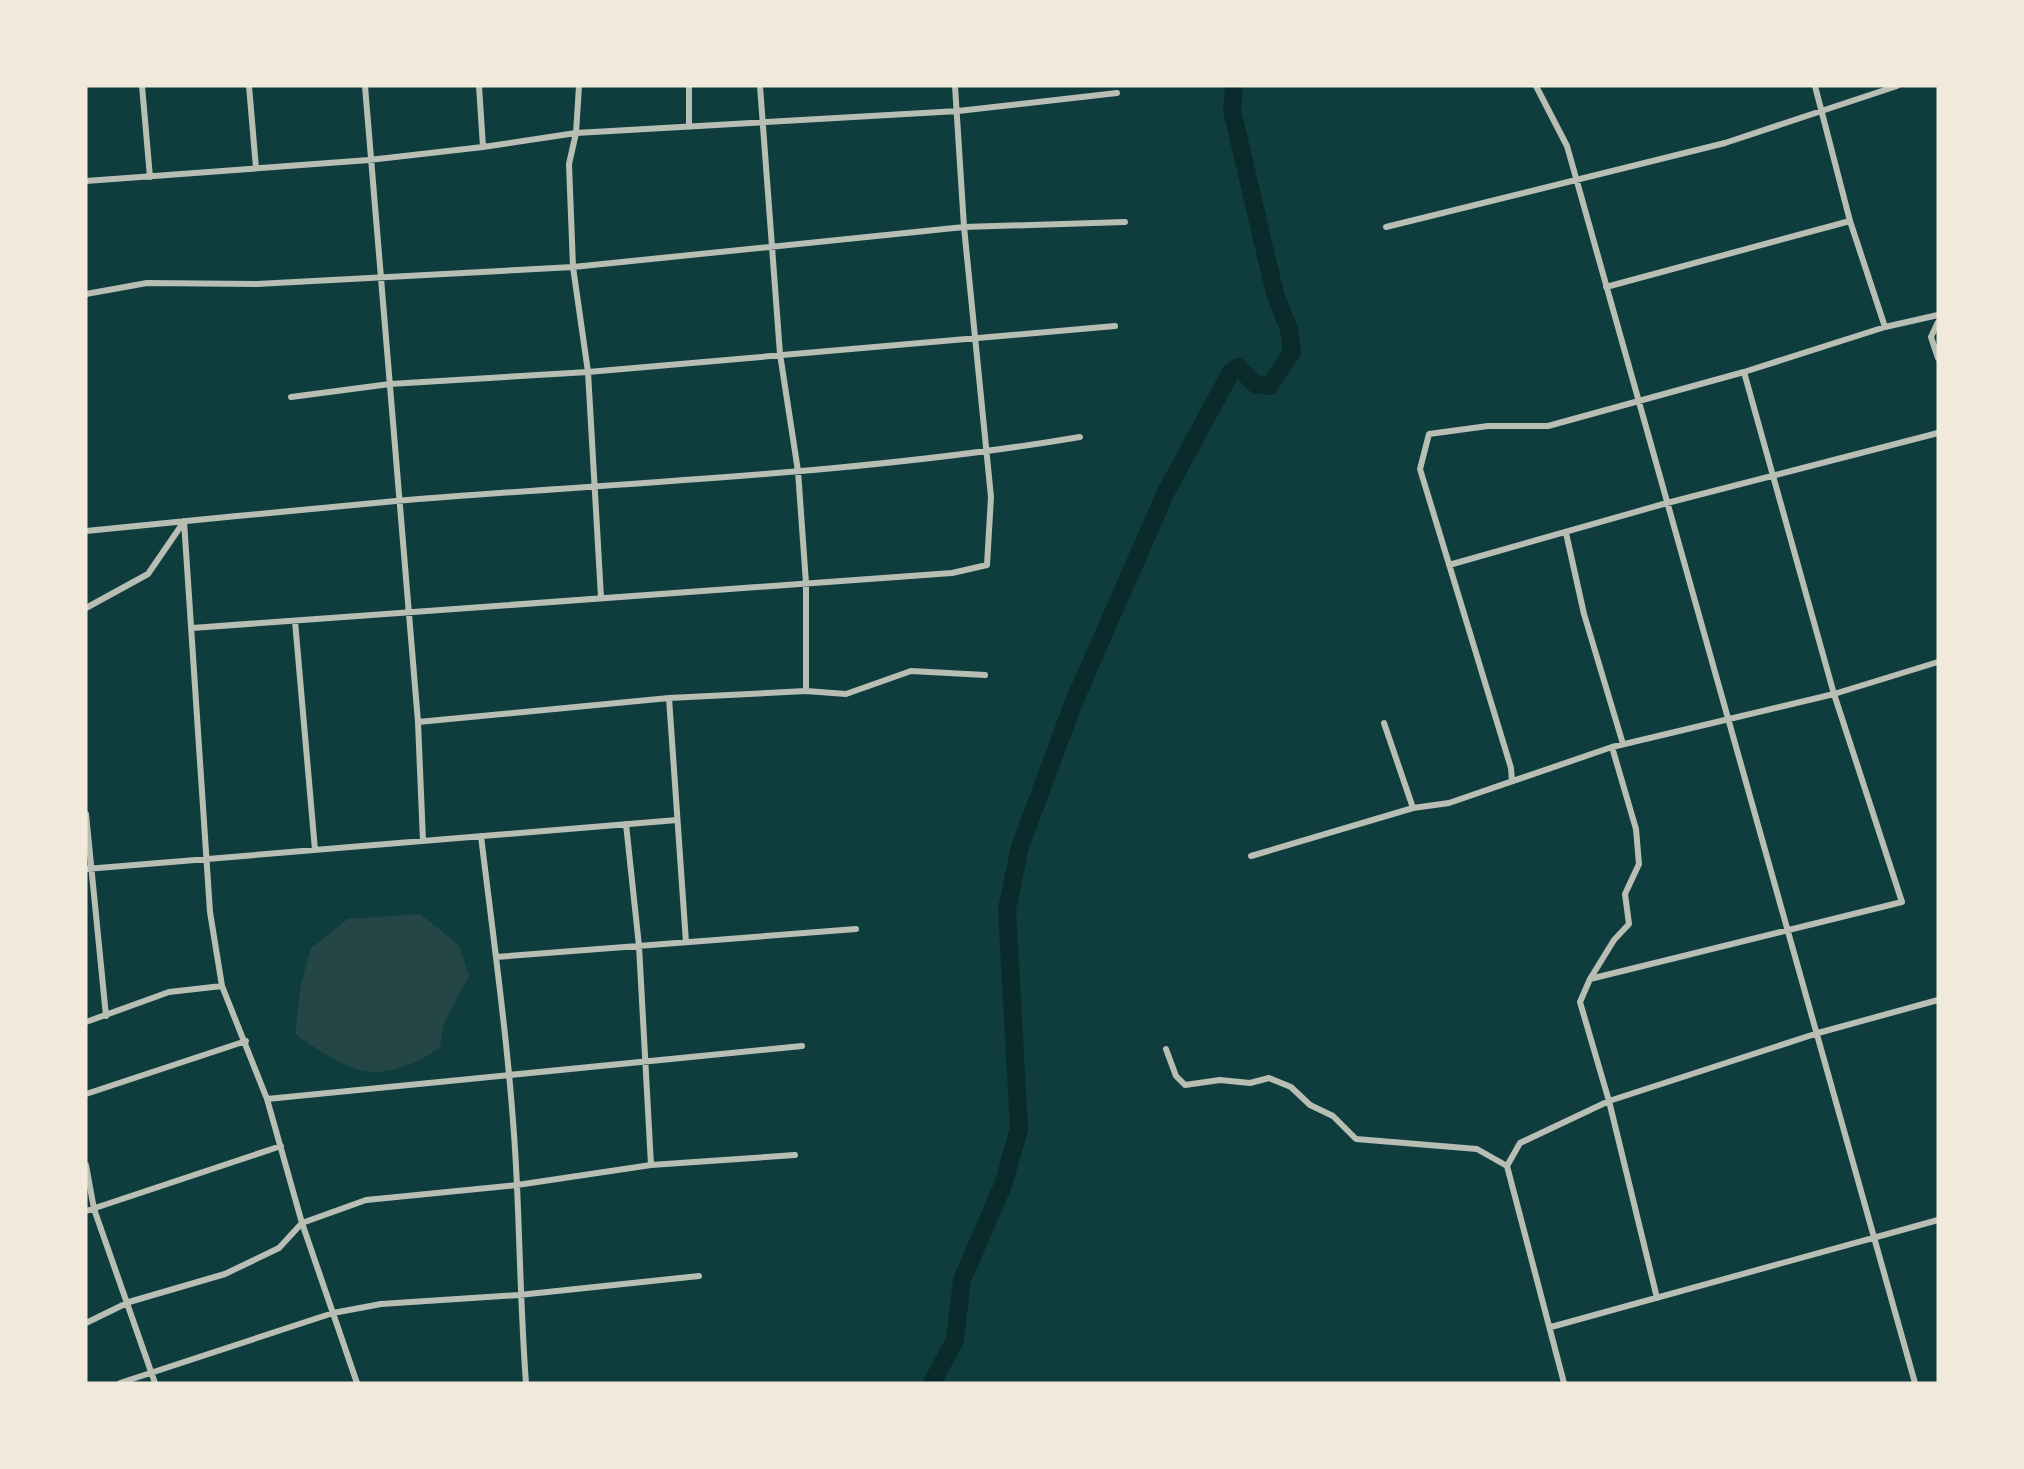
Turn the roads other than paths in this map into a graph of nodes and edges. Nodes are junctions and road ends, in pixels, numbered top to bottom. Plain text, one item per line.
1 (142, 86) edge
2 (249, 86) edge
3 (365, 86) edge
4 (479, 86) edge
5 (579, 86) edge
6 (689, 86) edge
7 (760, 86) edge
8 (955, 86) edge
9 (1536, 86) edge
10 (1815, 86) edge
11 (1897, 86) edge
12 (1117, 93) dead end
13 (1823, 110) junction
14 (958, 111) junction
15 (762, 124) junction
16 (689, 127) junction
17 (576, 133) junction
18 (483, 148) junction
19 (369, 160) junction
20 (256, 168) junction
21 (150, 177) junction
22 (1576, 179) junction
23 (86, 181) edge
24 (1850, 221) junction
25 (1125, 222) dead end
26 (964, 227) junction
27 (1386, 228) dead end
28 (774, 247) junction
29 (573, 267) junction
30 (381, 277) junction
31 (1606, 286) junction
32 (86, 293) edge
33 (1938, 314) edge
34 (1938, 322) edge
35 (1115, 326) dead end
36 (1885, 327) junction
37 (976, 341) junction
38 (780, 354) junction
39 (1938, 358) edge
40 (588, 372) junction
41 (1744, 372) junction
42 (390, 384) junction
43 (291, 397) dead end
44 (1639, 401) junction
45 (1938, 433) edge
46 (1080, 437) dead end
47 (986, 453) junction
48 (798, 471) junction
49 (1770, 475) junction
50 (593, 489) junction
51 (398, 501) junction
52 (1667, 502) junction
53 (184, 521) junction
54 (86, 531) edge
55 (1566, 533) junction
56 (1449, 565) junction
57 (806, 583) junction
58 (601, 597) junction
59 (86, 608) edge
60 (408, 610) junction
61 (295, 621) junction
62 (192, 628) junction
63 (1938, 662) edge
64 (985, 675) dead end
65 (806, 691) junction
66 (1834, 694) junction
67 (669, 698) junction
68 (1726, 718) junction
69 (418, 722) junction
70 (1384, 723) dead end
71 (1623, 744) junction
72 (1612, 747) junction
73 (1512, 781) junction
74 (1413, 807) junction
75 (86, 814) edge
76 (677, 820) junction
77 (626, 824) junction
78 (481, 836) junction
79 (423, 841) junction
80 (315, 850) junction
81 (1251, 856) dead end
82 (208, 859) junction
83 (88, 869) edge
84 (856, 929) dead end
85 (1787, 932) junction
86 (686, 942) junction
87 (639, 946) junction
88 (496, 957) junction
89 (1590, 979) junction
90 (222, 986) junction
91 (1938, 1000) edge
92 (106, 1017) junction
93 (86, 1022) edge
94 (1818, 1032) junction
95 (246, 1041) junction
96 (802, 1046) dead end
97 (1166, 1049) dead end
98 (647, 1061) junction
99 (507, 1075) junction
100 (86, 1094) edge
101 (267, 1099) junction
102 (1609, 1101) junction
103 (281, 1146) junction
104 (795, 1154) dead end
105 (86, 1165) edge
106 (651, 1165) junction
107 (1507, 1166) junction
108 (517, 1185) junction
109 (94, 1209) junction
110 (86, 1211) edge
111 (1938, 1220) edge
112 (302, 1223) junction
113 (1877, 1239) junction
114 (699, 1276) dead end
115 (519, 1295) junction
116 (1657, 1298) junction
117 (129, 1303) junction
118 (333, 1313) junction
119 (86, 1323) edge
120 (1550, 1327) junction
121 (152, 1373) junction
122 (120, 1383) edge
123 (155, 1383) edge
124 (357, 1383) edge
125 (526, 1383) edge
126 (1564, 1383) edge
127 (1916, 1383) edge

1 - 21 street
2 - 20 street
3 - 19 street
4 - 18 street
5 - 17 street
6 - 16 street
7 - 15 street
8 - 14 street
9 - 22 street
10 - 13 street
11 - 13 street
12 - 14 street
13 - 22 street
13 - 24 street
14 - 15 street
14 - 26 street
15 - 16 street
15 - 28 street
16 - 17 street
17 - 18 street
17 - 29 street
18 - 19 street
19 - 20 street
19 - 30 street
20 - 21 street
21 - 23 street
22 - 27 street
22 - 31 street
24 - 31 street
24 - 36 street
25 - 26 street
26 - 28 street
26 - 37 street
28 - 29 street
28 - 38 street
29 - 30 street
29 - 40 street
30 - 32 street
30 - 42 street
31 - 44 street
33 - 36 street
34 - 39 street
35 - 37 street
36 - 41 street
37 - 38 street
37 - 47 street
38 - 40 street
38 - 48 street
40 - 42 street
40 - 50 street
41 - 44 street
41 - 49 street
42 - 43 street
42 - 51 street
44 - 52 street
44 - 56 street
45 - 49 street
46 - 47 street
47 - 48 street
47 - 57 street
48 - 50 street
48 - 57 street
49 - 52 street
49 - 66 street
50 - 51 street
50 - 58 street
51 - 53 street
51 - 60 street
52 - 55 street
52 - 68 street
53 - 54 street
53 - 59 street
53 - 62 street
55 - 56 street
55 - 71 street
56 - 73 street
57 - 58 street
57 - 65 street
58 - 60 street
60 - 61 street
60 - 69 street
61 - 62 street
61 - 80 street
62 - 82 street
63 - 66 street
64 - 65 street
65 - 67 street
66 - 68 street
66 - 85 street
67 - 69 street
67 - 76 street
68 - 71 street
68 - 85 street
69 - 79 street
70 - 74 street
71 - 72 street
72 - 73 street
72 - 89 street
73 - 74 street
74 - 81 street
75 - 83 street
76 - 77 street
76 - 86 street
77 - 78 street
77 - 87 street
78 - 79 street
78 - 88 street
79 - 80 street
80 - 82 street
82 - 83 street
82 - 90 street
83 - 92 street
84 - 86 street
85 - 89 street
85 - 94 street
86 - 87 street
87 - 88 street
87 - 98 street
88 - 99 street
89 - 102 street
90 - 92 street
90 - 95 street
91 - 94 street
92 - 93 street
94 - 102 street
94 - 113 street
95 - 100 street
95 - 101 street
96 - 98 street
97 - 107 street
98 - 99 street
98 - 106 street
99 - 101 street
99 - 108 street
101 - 103 street
102 - 107 street
102 - 116 street
103 - 109 street
103 - 112 street
104 - 106 street
105 - 109 street
106 - 108 street
107 - 120 street
108 - 112 street
108 - 115 street
109 - 110 street
109 - 117 street
111 - 113 street
112 - 117 street
112 - 118 street
113 - 116 street
113 - 127 street
114 - 115 street
115 - 118 street
115 - 125 street
116 - 120 street
117 - 119 street
117 - 121 street
118 - 121 street
118 - 124 street
120 - 126 street
121 - 122 street
121 - 123 street

